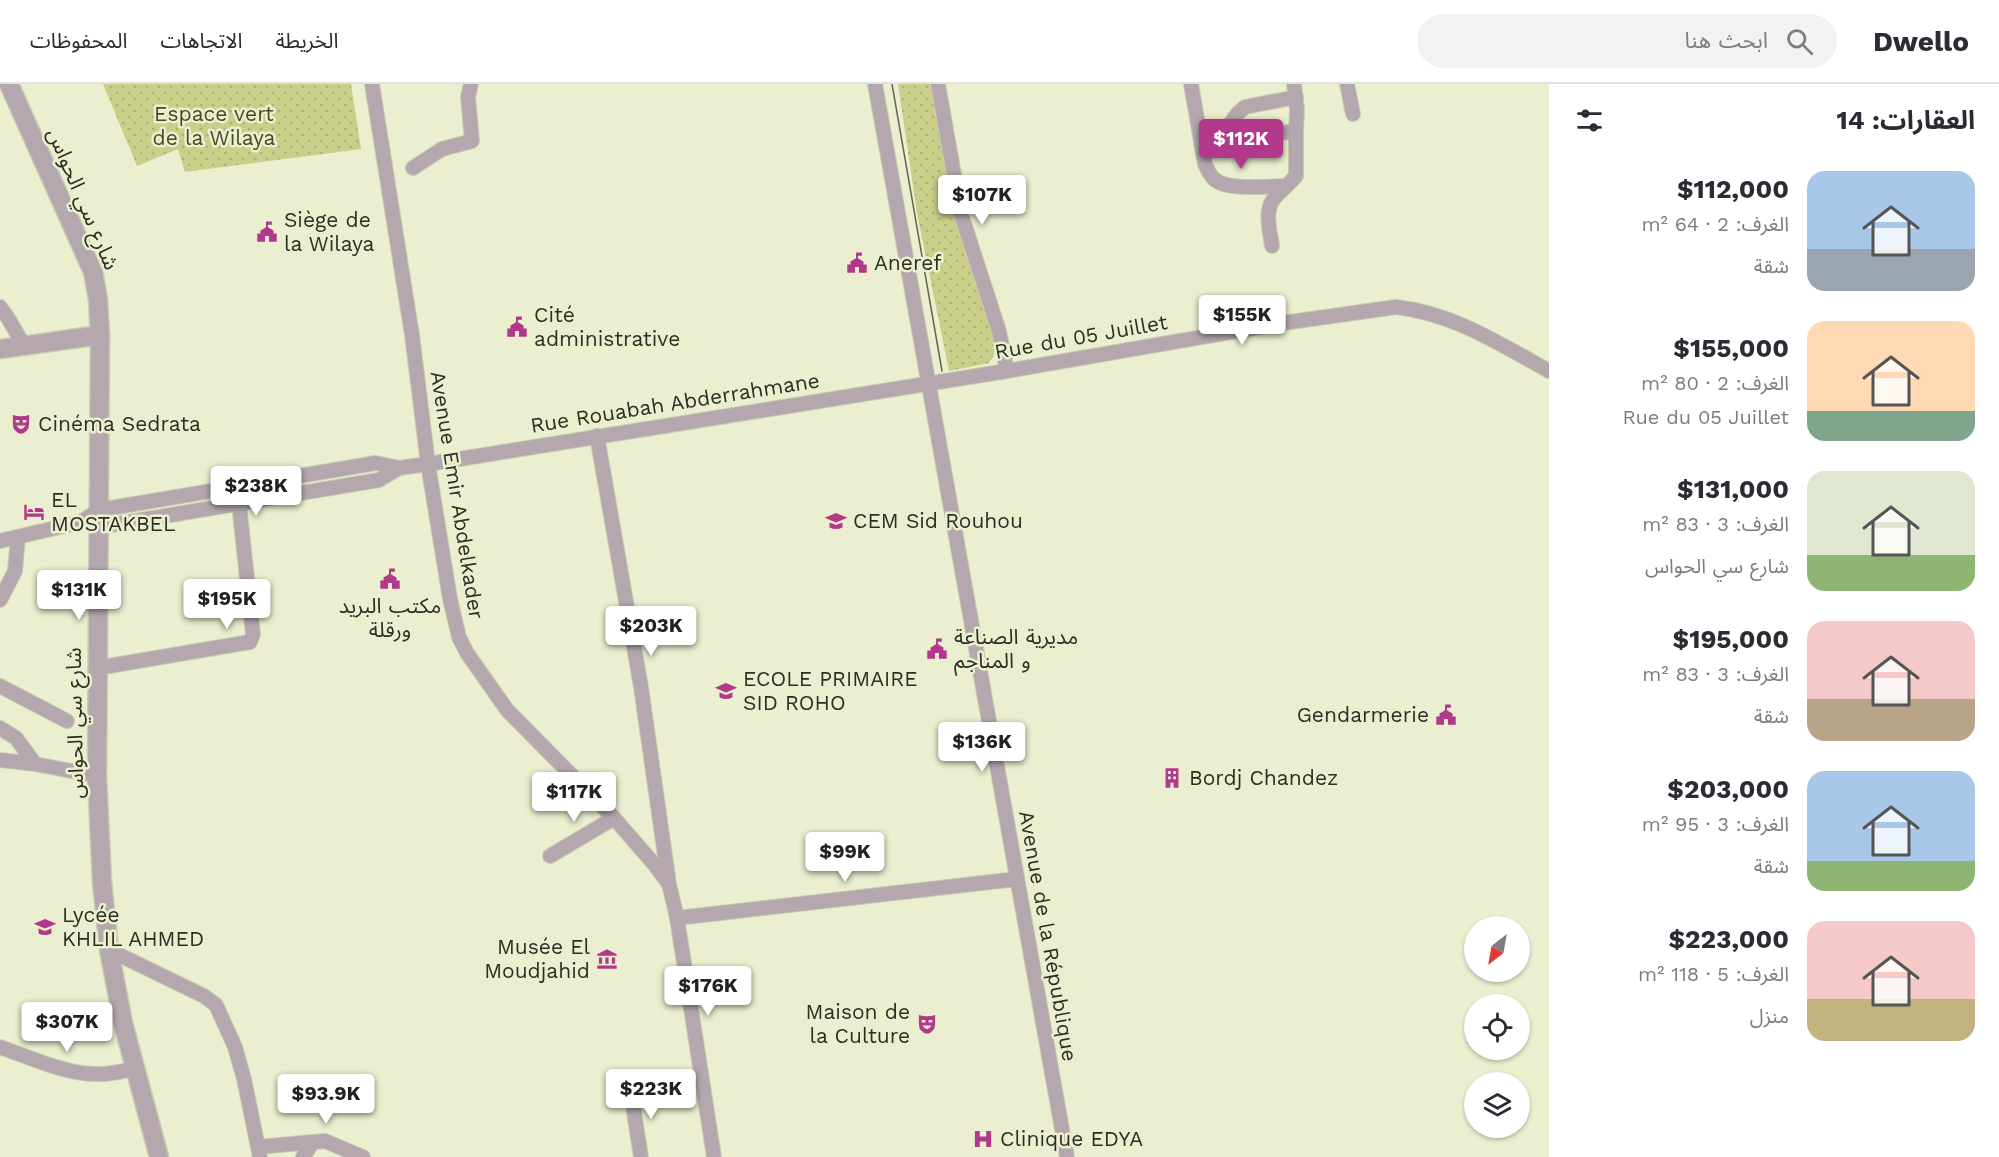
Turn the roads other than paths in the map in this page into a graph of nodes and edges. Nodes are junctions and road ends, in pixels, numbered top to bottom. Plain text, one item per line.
1 (9, 84) edge
2 (372, 84) edge
3 (471, 84) edge
4 (875, 84) edge
5 (938, 84) edge
6 (1191, 84) edge
7 (1347, 84) edge
8 (1295, 91) edge
9 (1353, 114) dead end
10 (1296, 131) junction
11 (1218, 141) junction
12 (1201, 143) junction
13 (413, 168) dead end
14 (1286, 186) junction
15 (1272, 246) dead end
16 (0, 308) edge
17 (100, 335) junction
18 (23, 344) junction
19 (0, 349) edge
20 (1007, 371) junction
21 (1549, 371) edge
22 (928, 383) junction
23 (597, 436) junction
24 (428, 464) junction
25 (399, 468) junction
26 (239, 504) junction
27 (99, 518) junction
28 (18, 537) junction
29 (0, 541) edge
30 (0, 600) edge
31 (97, 668) junction
32 (0, 686) edge
33 (67, 721) dead end
34 (0, 728) edge
35 (0, 760) edge
36 (35, 764) junction
37 (97, 776) junction
38 (614, 818) junction
39 (550, 856) dead end
40 (1017, 879) junction
41 (669, 884) junction
42 (677, 918) junction
43 (110, 950) junction
44 (0, 1047) edge
45 (134, 1069) junction
46 (632, 1085) dead end
47 (313, 1142) junction
48 (259, 1152) edge
49 (159, 1157) edge
50 (303, 1157) edge
51 (363, 1157) edge
52 (641, 1157) edge
53 (714, 1157) edge
54 (1066, 1157) edge

1 - 17 street, شارع سي الحواس
2 - 24 street, Avenue Emir Abdelkader
3 - 13 street
4 - 22 street, Avenue de la République
5 - 20 street
6 - 12 street
7 - 9 street
8 - 10 street
8 - 11 street
10 - 11 street
10 - 14 street
11 - 12 street
12 - 14 street
14 - 15 street
16 - 18 street
17 - 18 street
17 - 27 street, شارع سي الحواس
18 - 19 street
20 - 21 street, Rue du 05 Juillet
20 - 22 street, Rue du 05 Juillet
22 - 23 street, Rue Rouabah Abderrahmane
22 - 40 street, Avenue de la République
23 - 24 street, Rue Rouabah Abderrahmane
23 - 41 street
24 - 25 street, Rue Rouabah Abderrahmane
24 - 38 street, Avenue Emir Abdelkader
25 - 26 street
25 - 27 street
26 - 27 street
26 - 31 street
27 - 28 street
27 - 31 street, شارع سي الحواس
28 - 29 street
28 - 30 street
31 - 37 street, شارع سي الحواس
32 - 33 street
34 - 36 street
35 - 36 street
36 - 37 street
37 - 43 street, شارع سي الحواس
38 - 39 street
38 - 41 street, Avenue Emir Abdelkader
40 - 42 street
40 - 54 street, Avenue de la République
41 - 42 street, Avenue Emir Abdelkader
42 - 53 street, Avenue Emir Abdelkader
43 - 45 street, شارع سي الحواس
43 - 48 street
44 - 45 street
45 - 49 street, شارع سي الحواس
46 - 52 street
47 - 48 street
47 - 50 street
47 - 51 street

